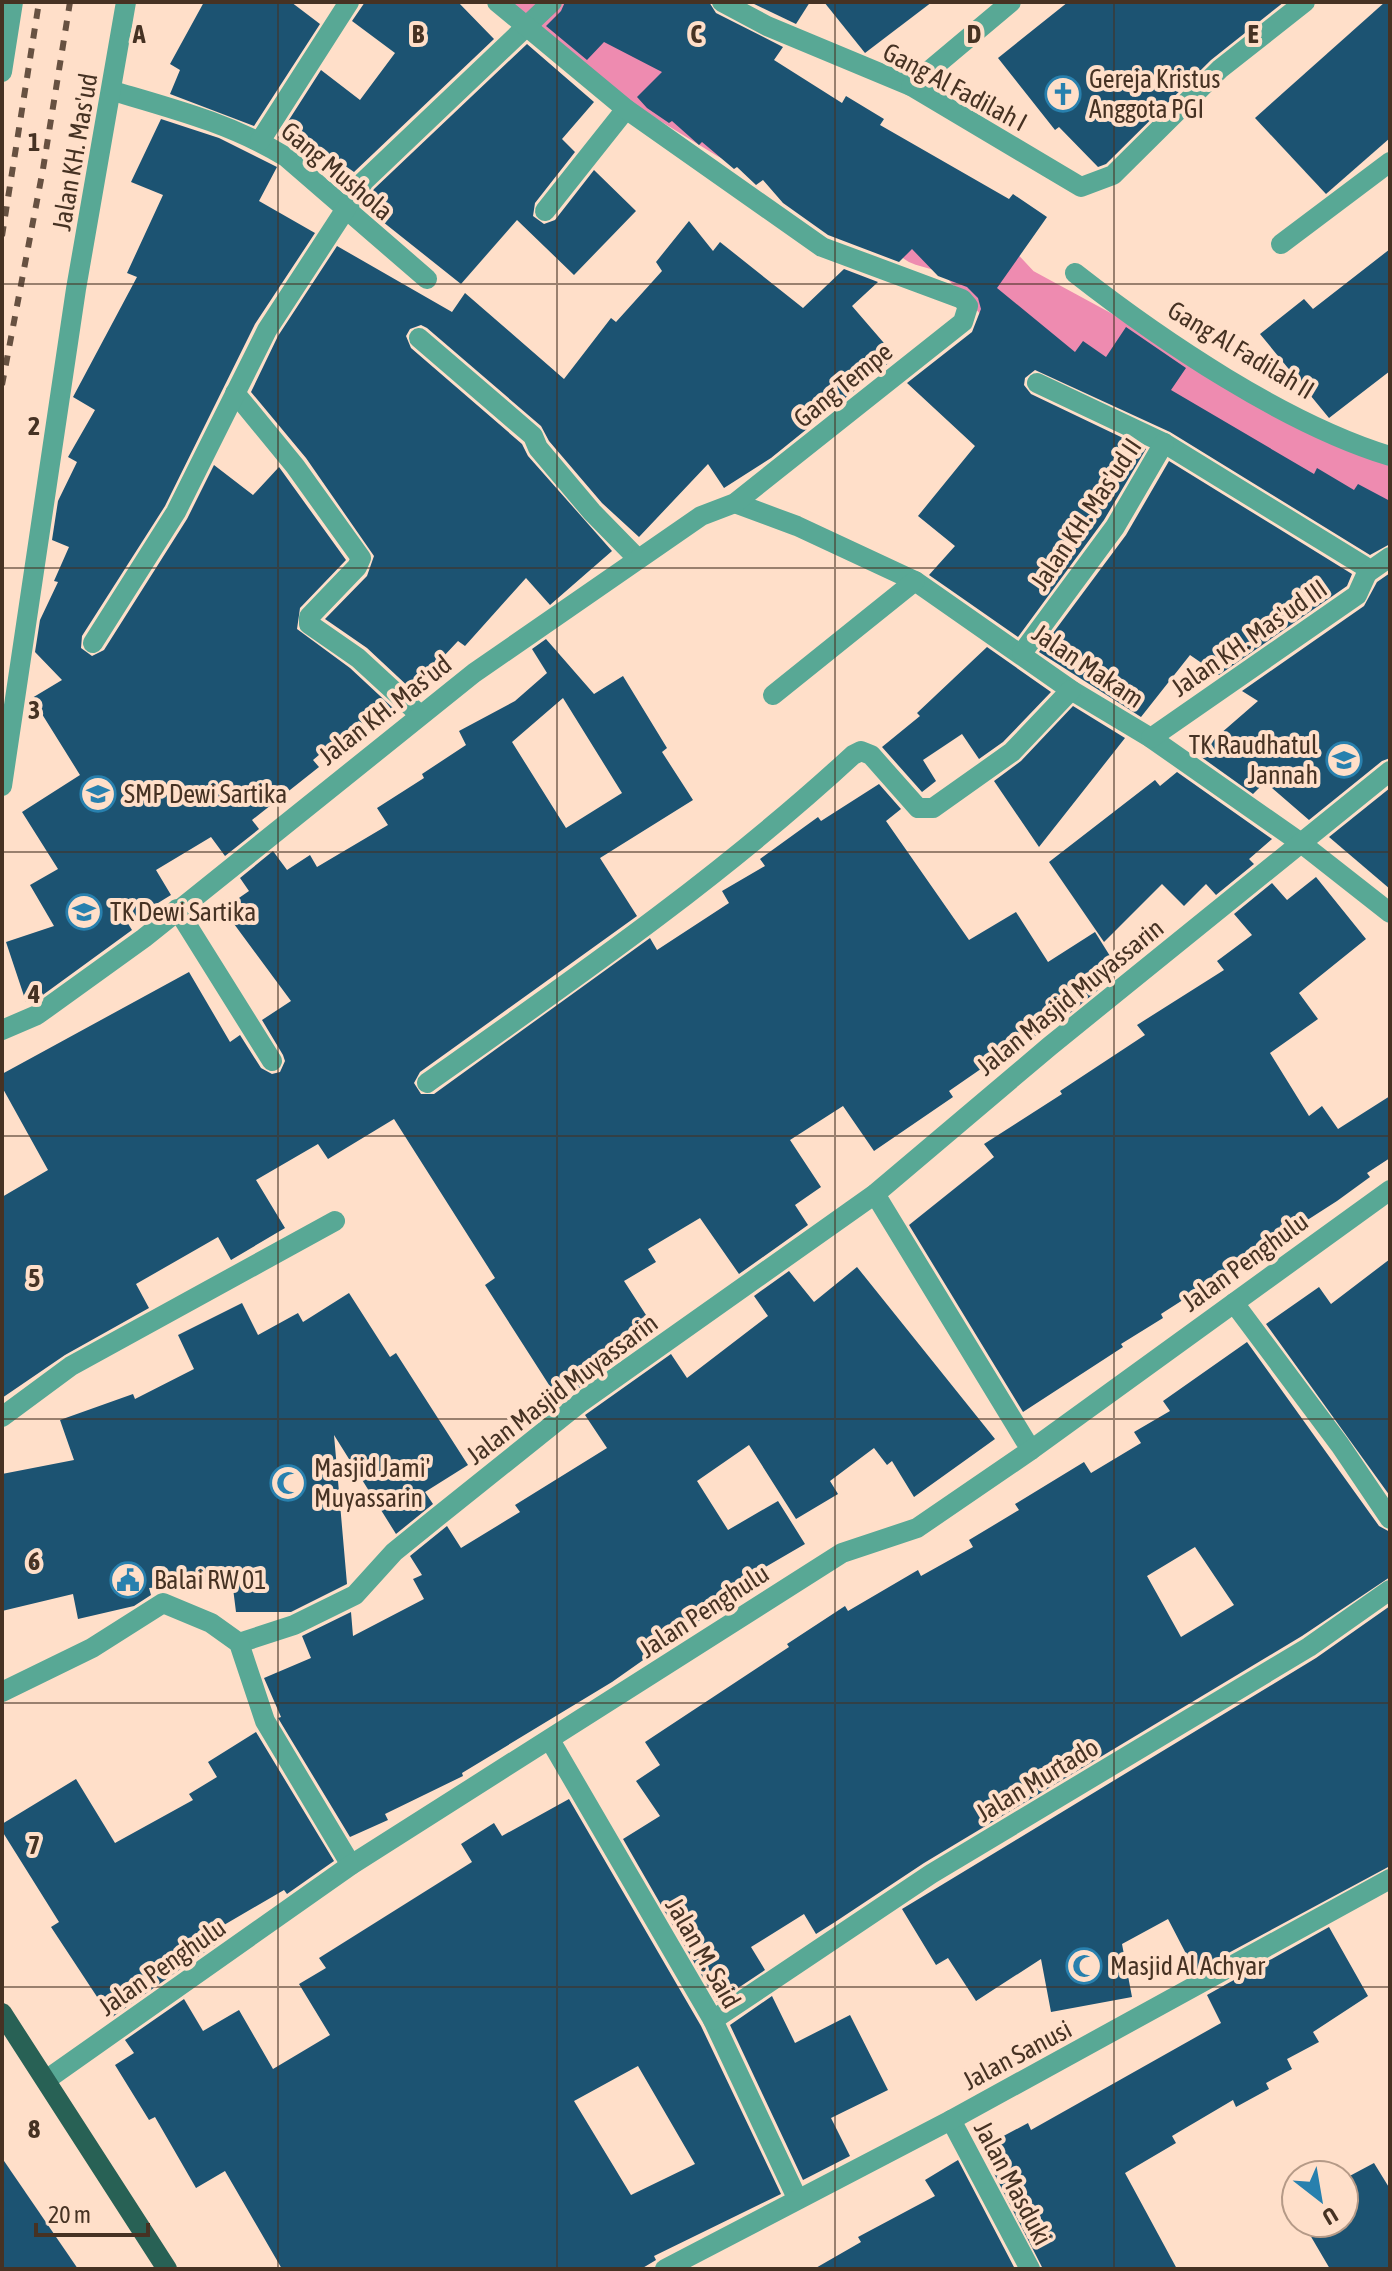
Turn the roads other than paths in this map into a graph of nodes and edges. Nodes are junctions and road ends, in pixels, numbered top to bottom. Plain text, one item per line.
1 (13, 2) edge
2 (126, 2) edge
3 (349, 2) edge
4 (497, 2) edge
5 (722, 2) edge
6 (1011, 2) edge
7 (1305, 2) edge
8 (539, 15) edge
9 (2, 72) edge
10 (911, 86) junction
11 (113, 91) junction
12 (626, 109) junction
13 (260, 141) junction
14 (1390, 162) edge
15 (345, 210) junction
16 (545, 211) dead end
17 (1281, 244) dead end
18 (1075, 273) dead end
19 (427, 279) dead end
20 (419, 338) dead end
21 (1037, 383) dead end
22 (235, 393) junction
23 (1164, 443) junction
24 (1390, 456) edge
25 (735, 503) junction
26 (1390, 557) edge
27 (638, 559) junction
28 (1367, 573) junction
29 (915, 581) junction
30 (93, 643) dead end
31 (1022, 653) junction
32 (1071, 690) junction
33 (773, 695) dead end
34 (420, 715) junction
35 (1151, 738) junction
36 (1390, 771) edge
37 (2, 786) edge
38 (1301, 843) junction
39 (177, 909) junction
40 (1390, 913) edge
41 (2, 1030) edge
42 (272, 1061) dead end
43 (427, 1083) dead end
44 (1390, 1190) edge
45 (875, 1194) junction
46 (335, 1221) dead end
47 (1234, 1303) junction
48 (2, 1417) edge
49 (1031, 1450) junction
50 (1390, 1519) edge
51 (1390, 1590) edge
52 (239, 1643) junction
53 (2, 1692) edge
54 (550, 1740) junction
55 (351, 1865) junction
56 (1390, 1879) edge
57 (2, 2013) edge
58 (713, 2020) junction
59 (46, 2080) junction
60 (951, 2120) junction
61 (797, 2198) junction
62 (167, 2269) edge
63 (665, 2269) edge
64 (1030, 2269) edge

1 - 9 street
2 - 11 street, Jalan KH. Mas'ud
3 - 13 street
4 - 8 street
5 - 10 street, Gang Al Fadilah I
6 - 10 street
7 - 10 street, Gang Al Fadilah I
8 - 12 street
8 - 15 street
11 - 13 street, Gang Mushola
11 - 37 street, Jalan KH. Mas'ud
12 - 16 street
12 - 25 street, Gang Tempe
13 - 15 street, Gang Mushola
14 - 17 street
15 - 19 street, Gang Mushola
15 - 22 street
18 - 24 street, Gang Al Fadilah II
20 - 27 street
21 - 23 street
22 - 30 street
22 - 34 street
23 - 28 street
23 - 31 street, Jalan KH. Mas'ud II
25 - 27 street, Jalan KH. Mas'ud
25 - 29 street, Jalan Makam
26 - 28 street, Jalan KH. Mas'ud III
27 - 34 street, Jalan KH. Mas'ud
28 - 35 street, Jalan KH. Mas'ud III
29 - 31 street, Jalan Makam
29 - 33 street
31 - 32 street, Jalan Makam
32 - 35 street, Jalan Makam
32 - 43 street
34 - 39 street, Jalan KH. Mas'ud
35 - 38 street, Jalan Makam
36 - 38 street
38 - 40 street, Jalan Makam
38 - 45 street, Jalan Masjid Muyassarin
39 - 41 street, Jalan KH. Mas'ud
39 - 42 street
44 - 47 street, Jalan Penghulu
45 - 49 street
45 - 52 street, Jalan Masjid Muyassarin
46 - 48 street
47 - 49 street, Jalan Penghulu
47 - 50 street
49 - 54 street, Jalan Penghulu
51 - 58 street, Jalan Murtado
52 - 53 street
52 - 55 street
54 - 55 street, Jalan Penghulu
54 - 58 street, Jalan M. Said
55 - 59 street, Jalan Penghulu
56 - 60 street, Jalan Sanusi
57 - 59 main road
58 - 61 street, Jalan M. Said
59 - 62 main road
60 - 61 street, Jalan Sanusi
60 - 64 street, Jalan Masduki
61 - 63 street, Jalan Sanusi

